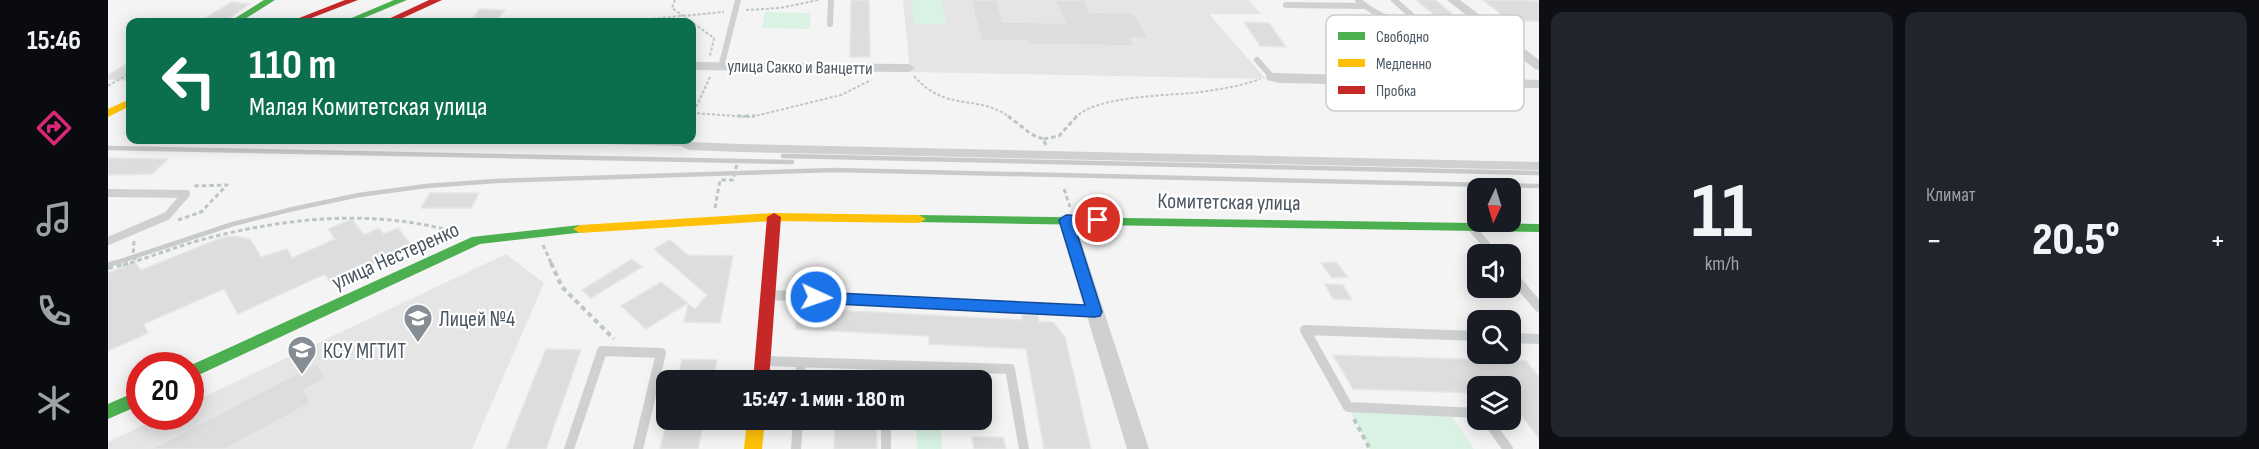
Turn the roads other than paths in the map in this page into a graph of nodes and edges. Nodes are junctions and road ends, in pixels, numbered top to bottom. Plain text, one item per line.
1 (270, 0) edge
2 (353, 0) edge
3 (402, 0) edge
4 (437, 0) edge
5 (738, 0) edge
6 (831, 0) edge
7 (1358, 0) edge
8 (1394, 0) edge
9 (1453, 0) edge
10 (1286, 5) dead end
11 (1365, 6) junction
12 (1375, 15) edge
13 (1412, 15) edge
14 (1473, 15) edge
15 (241, 18) edge
16 (305, 18) edge
17 (357, 18) edge
18 (394, 18) edge
19 (830, 24) dead end
20 (1524, 54) edge
21 (1257, 60) dead end
22 (696, 66) edge
23 (1539, 66) edge
24 (714, 67) junction
25 (909, 69) road end
26 (1268, 76) joint
27 (1326, 80) edge
28 (1524, 84) edge
29 (1539, 84) edge
30 (126, 104) edge
31 (108, 114) edge
32 (126, 119) edge
33 (108, 128) edge
34 (686, 144) edge
35 (1539, 165) edge
36 (108, 193) edge
37 (774, 217) junction
38 (1066, 220) junction
39 (1467, 226) edge
40 (1521, 227) edge
41 (1539, 228) edge
42 (1476, 232) edge
43 (108, 241) edge
44 (1486, 244) edge
45 (1521, 286) edge
46 (769, 295) junction
47 (1539, 307) edge
48 (1094, 312) junction
49 (1467, 336) edge
50 (1521, 338) edge
51 (1539, 339) edge
52 (763, 360) junction
53 (801, 362) junction
54 (884, 365) junction
55 (204, 366) edge
56 (762, 370) edge
57 (801, 370) edge
58 (884, 370) edge
59 (126, 403) edge
60 (108, 411) edge
61 (1467, 412) edge
62 (755, 430) edge
63 (797, 430) edge
64 (885, 430) edge
65 (1494, 430) edge
66 (569, 449) edge
67 (638, 449) edge
68 (753, 449) edge
69 (796, 449) edge
70 (886, 449) edge
71 (1024, 449) edge
72 (1138, 449) edge
73 (1508, 449) edge

1 - 15 street
2 - 16 street
3 - 17 street
4 - 18 street
5 - 24 lane
6 - 19 lane
7 - 11 lane
8 - 13 lane
9 - 14 street
10 - 11 lane
11 - 12 lane
20 - 23 street
21 - 26 lane
22 - 24 street, улица Сакко и Ванцетти
24 - 25 street, улица Сакко и Ванцетти
26 - 27 street
28 - 29 street
30 - 31 street
32 - 33 street
34 - 35 lane
36 - 43 lane
37 - 38 street, Комитетская улица
37 - 46 street
37 - 55 street, улица Нестеренко
38 - 39 street, Комитетская улица
38 - 48 street
40 - 41 street, Комитетская улица
42 - 44 lane
45 - 47 lane
46 - 48 lane
46 - 52 street
48 - 72 street
49 - 61 lane
50 - 51 lane
52 - 53 lane
52 - 56 street
53 - 54 lane
53 - 57 lane
54 - 58 lane
54 - 71 lane
59 - 60 street
62 - 68 street
63 - 69 lane
64 - 70 lane
65 - 73 lane
66 - 67 lane

